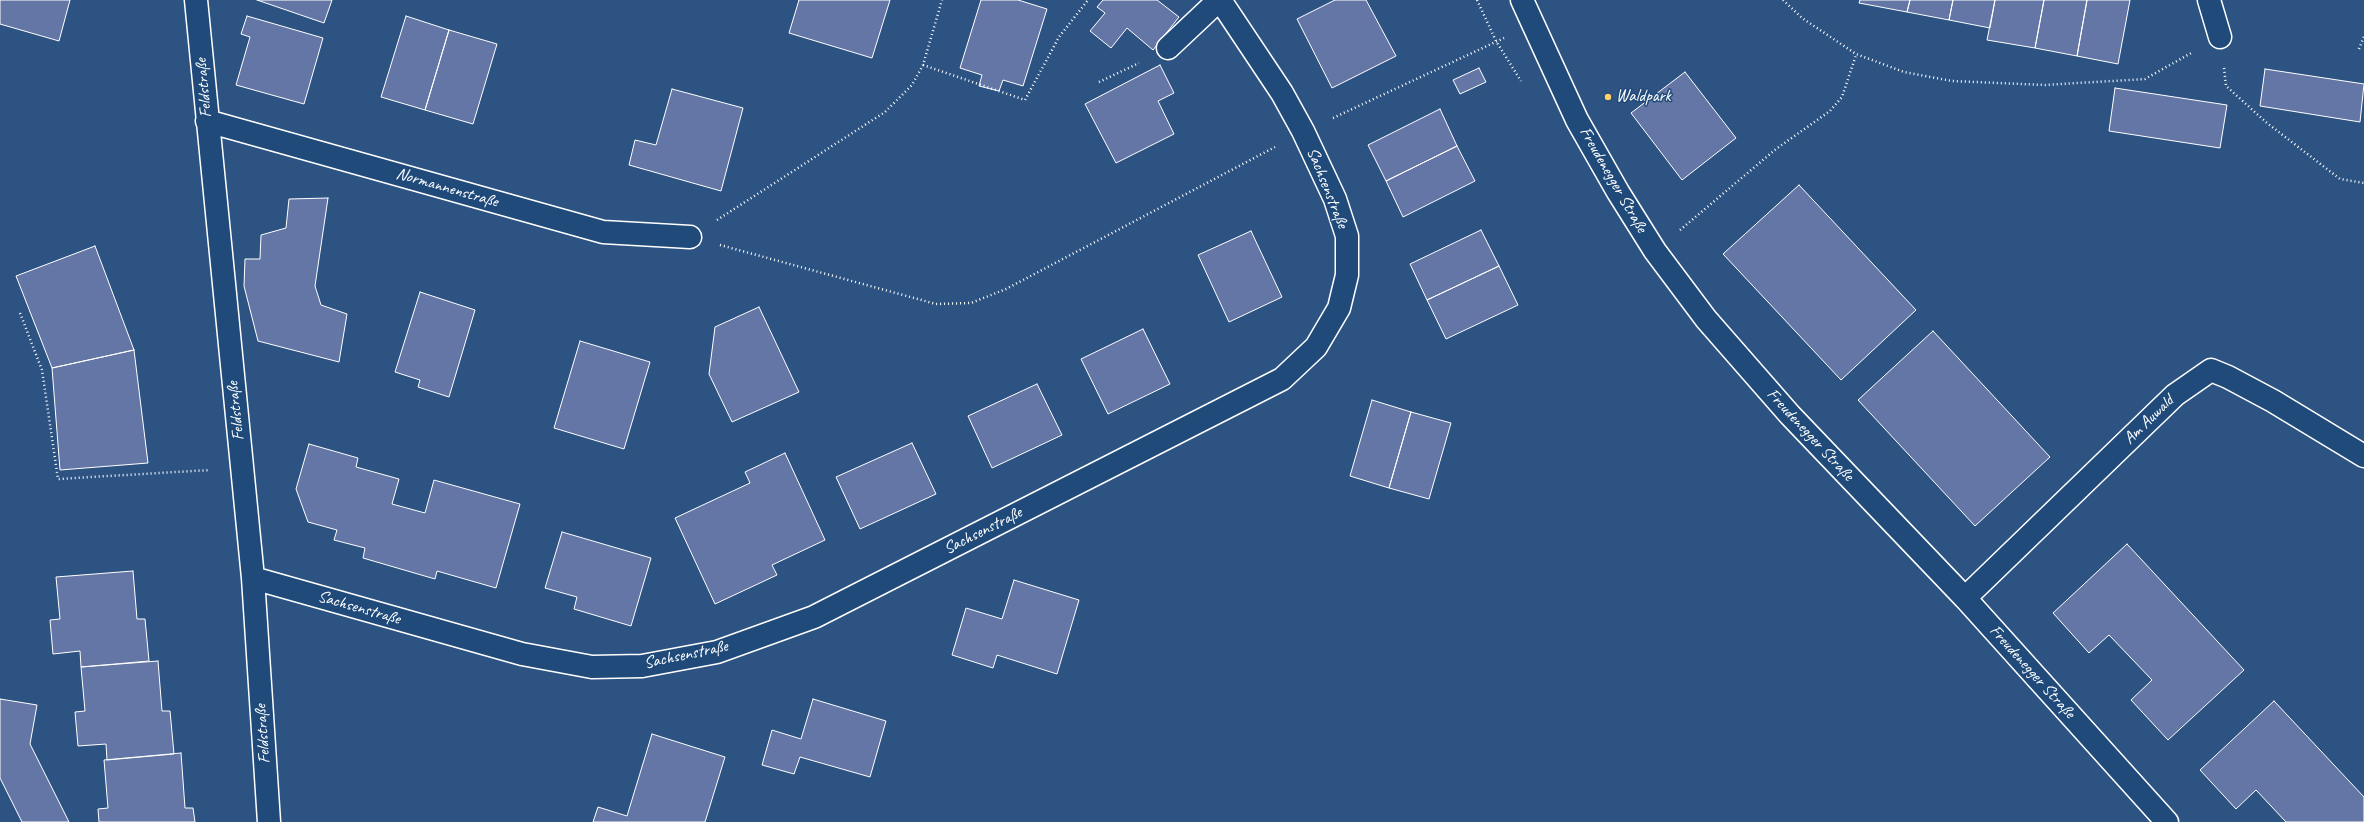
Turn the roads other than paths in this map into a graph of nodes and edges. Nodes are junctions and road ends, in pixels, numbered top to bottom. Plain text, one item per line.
1 (196, 0) edge
2 (1219, 0) edge
3 (1522, 0) edge
4 (2209, 0) edge
5 (2220, 37) road end
6 (1168, 48) road end
7 (207, 121) junction
8 (690, 237) road end
9 (2364, 456) edge
10 (253, 578) junction
11 (1965, 598) junction
12 (269, 822) edge
13 (2167, 822) edge

1 - 7 street, Feldstraße
2 - 6 street
2 - 10 street, Sachsenstraße
3 - 11 street, Freudenegger Straße
4 - 5 street
7 - 8 street, Normannenstraße
7 - 10 street, Feldstraße
9 - 11 street, Am Auwald
10 - 12 street, Feldstraße
11 - 13 street, Freudenegger Straße

